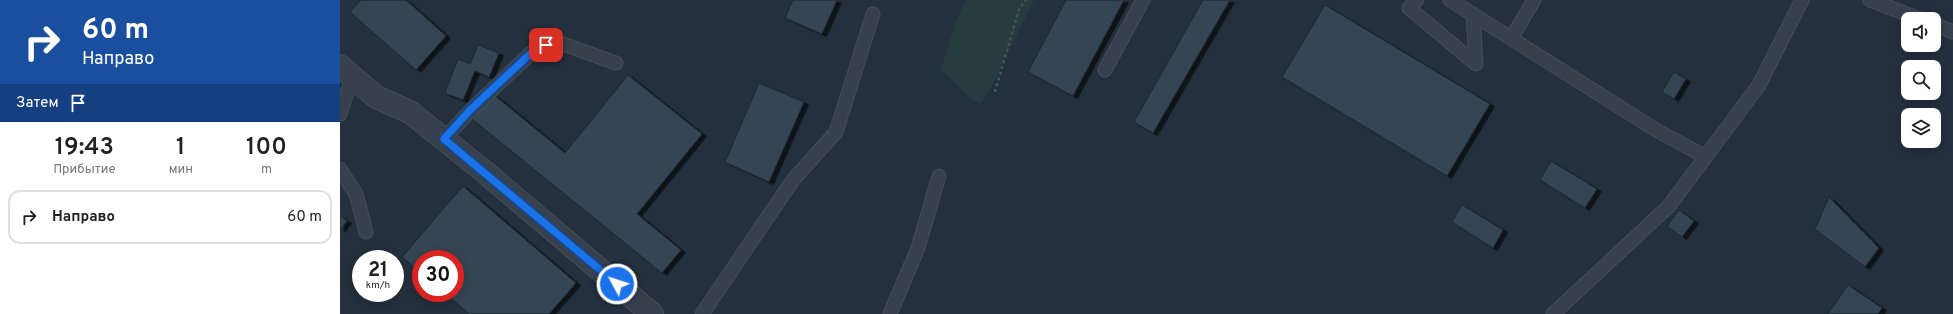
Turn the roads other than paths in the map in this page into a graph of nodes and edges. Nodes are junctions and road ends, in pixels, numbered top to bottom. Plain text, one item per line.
1 (1143, 0) edge
2 (1417, 0) edge
3 (1450, 0) edge
4 (1534, 0) edge
5 (1802, 0) edge
6 (1870, 0) edge
7 (1902, 12) edge
8 (873, 14) dead end
9 (1473, 14) junction
10 (1941, 27) edge
11 (1953, 32) edge
12 (1512, 37) junction
13 (616, 62) dead end
14 (1105, 70) dead end
15 (346, 72) edge
16 (340, 114) edge
17 (444, 139) junction
18 (1706, 156) junction
19 (340, 169) edge
20 (939, 176) dead end
21 (366, 232) dead end
22 (652, 314) edge
23 (702, 314) edge
24 (890, 314) edge
25 (1553, 314) edge

1 - 14 lane
2 - 9 lane
3 - 9 lane
4 - 12 lane
5 - 18 lane
6 - 7 lane
8 - 23 lane
9 - 12 lane
10 - 11 lane
12 - 18 lane
13 - 17 lane
15 - 16 lane
15 - 17 street
17 - 22 street
18 - 25 lane
19 - 21 lane
20 - 24 lane

